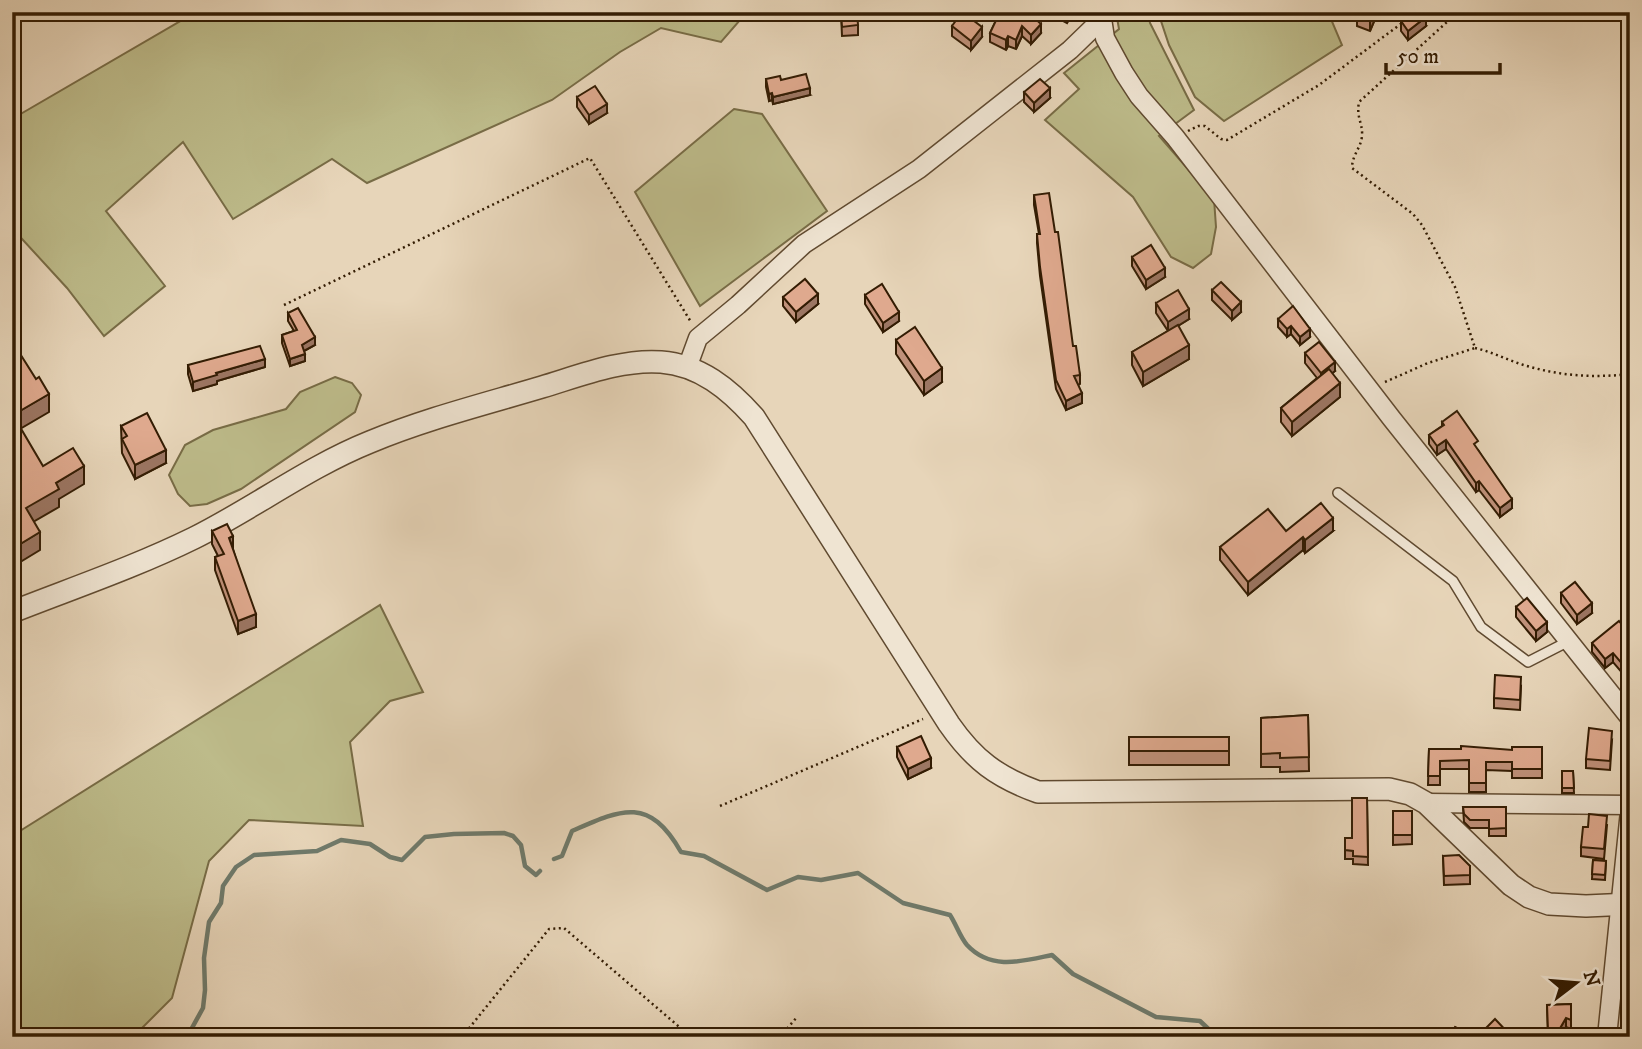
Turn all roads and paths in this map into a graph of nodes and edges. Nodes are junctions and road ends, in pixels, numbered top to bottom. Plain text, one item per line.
1 (1453, 12) edge
2 (1102, 16) edge
3 (1405, 21) edge
4 (1175, 137) junction
5 (284, 305) dead end
6 (698, 338) junction
7 (1475, 348) junction
8 (687, 368) junction
9 (1630, 374) edge
10 (1370, 390) junction
11 (1338, 493) dead end
12 (12, 612) edge
13 (1569, 641) junction
14 (941, 712) junction
15 (1630, 718) edge
16 (1426, 803) junction
17 (1630, 805) edge
18 (720, 806) dead end
19 (1630, 811) edge
20 (1626, 905) edge
21 (797, 1017) dead end
22 (462, 1037) edge
23 (691, 1037) edge
24 (780, 1037) edge
25 (1607, 1037) edge

1 - 7 path
2 - 4 street
2 - 6 street
3 - 4 path
4 - 10 street
5 - 6 path
6 - 8 street
7 - 9 path
7 - 10 path
8 - 12 street
8 - 14 street
10 - 13 street
11 - 13 lane
13 - 15 street
14 - 16 street
14 - 18 path
16 - 17 street
16 - 20 street
19 - 20 street
20 - 25 street
21 - 24 path
22 - 23 path

